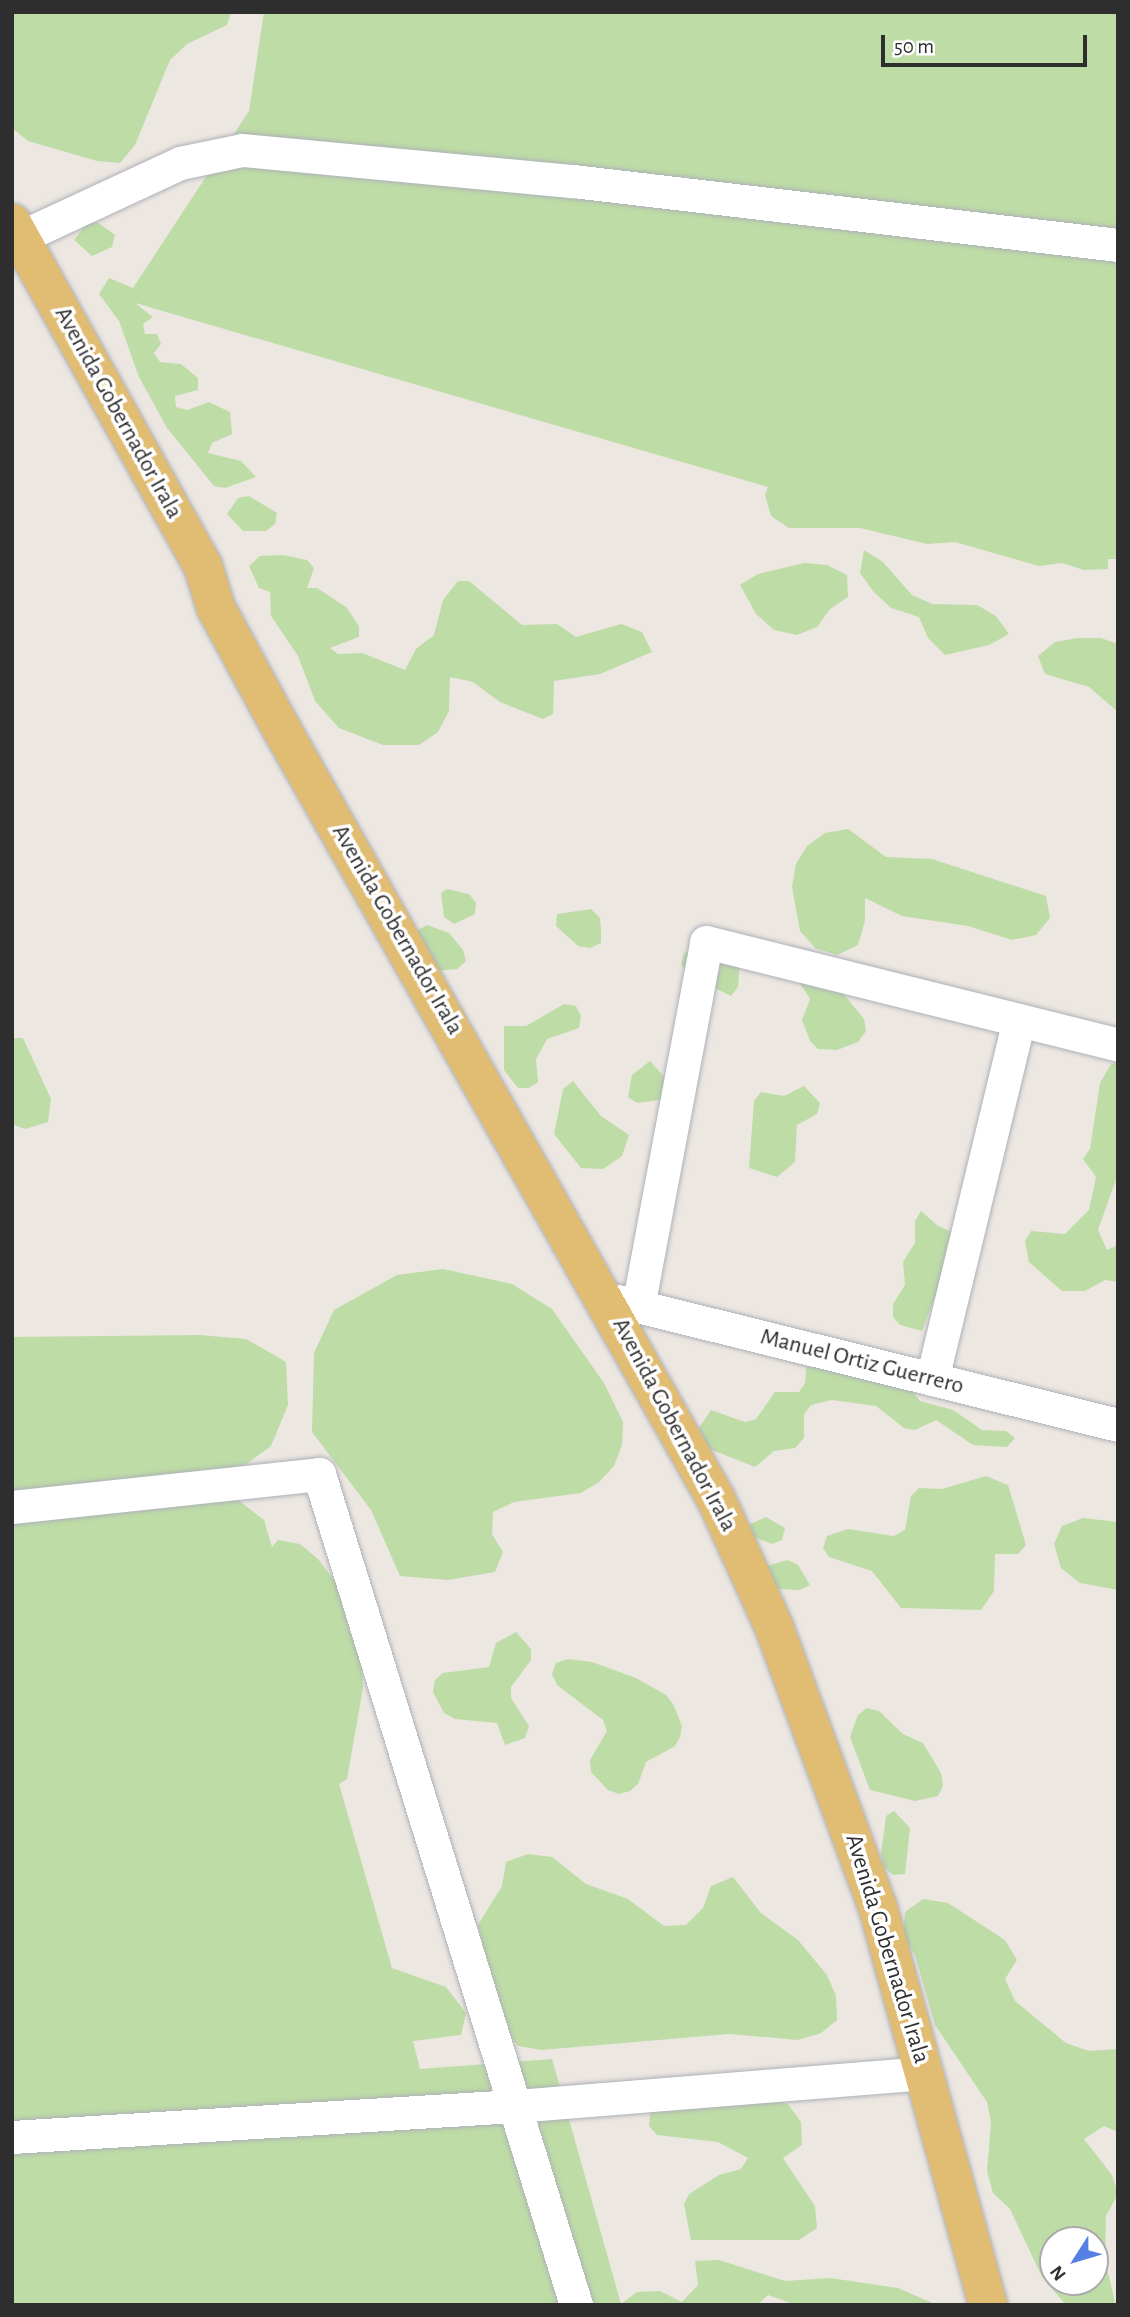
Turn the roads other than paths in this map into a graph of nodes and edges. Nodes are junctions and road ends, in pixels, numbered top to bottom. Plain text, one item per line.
1 (15, 234) edge
2 (1118, 245) edge
3 (12, 276) edge
4 (216, 608) junction
5 (1019, 1020) junction
6 (1118, 1045) edge
7 (622, 1302) junction
8 (932, 1380) junction
9 (1118, 1426) edge
10 (12, 1507) edge
11 (925, 2073) junction
12 (515, 2106) junction
13 (12, 2137) edge
14 (576, 2305) edge
15 (988, 2305) edge

1 - 2 street
1 - 4 main road, Avenida Gobernador Irala
3 - 4 main road, Avenida Gobernador Irala
4 - 7 main road, Avenida Gobernador Irala
5 - 6 street
5 - 7 street
5 - 8 street
7 - 8 street, Manuel Ortiz Guerrero
7 - 11 main road, Avenida Gobernador Irala
8 - 9 street, Manuel Ortiz Guerrero
10 - 12 street
11 - 12 street
11 - 15 main road, Avenida Gobernador Irala
12 - 13 street
12 - 14 street

